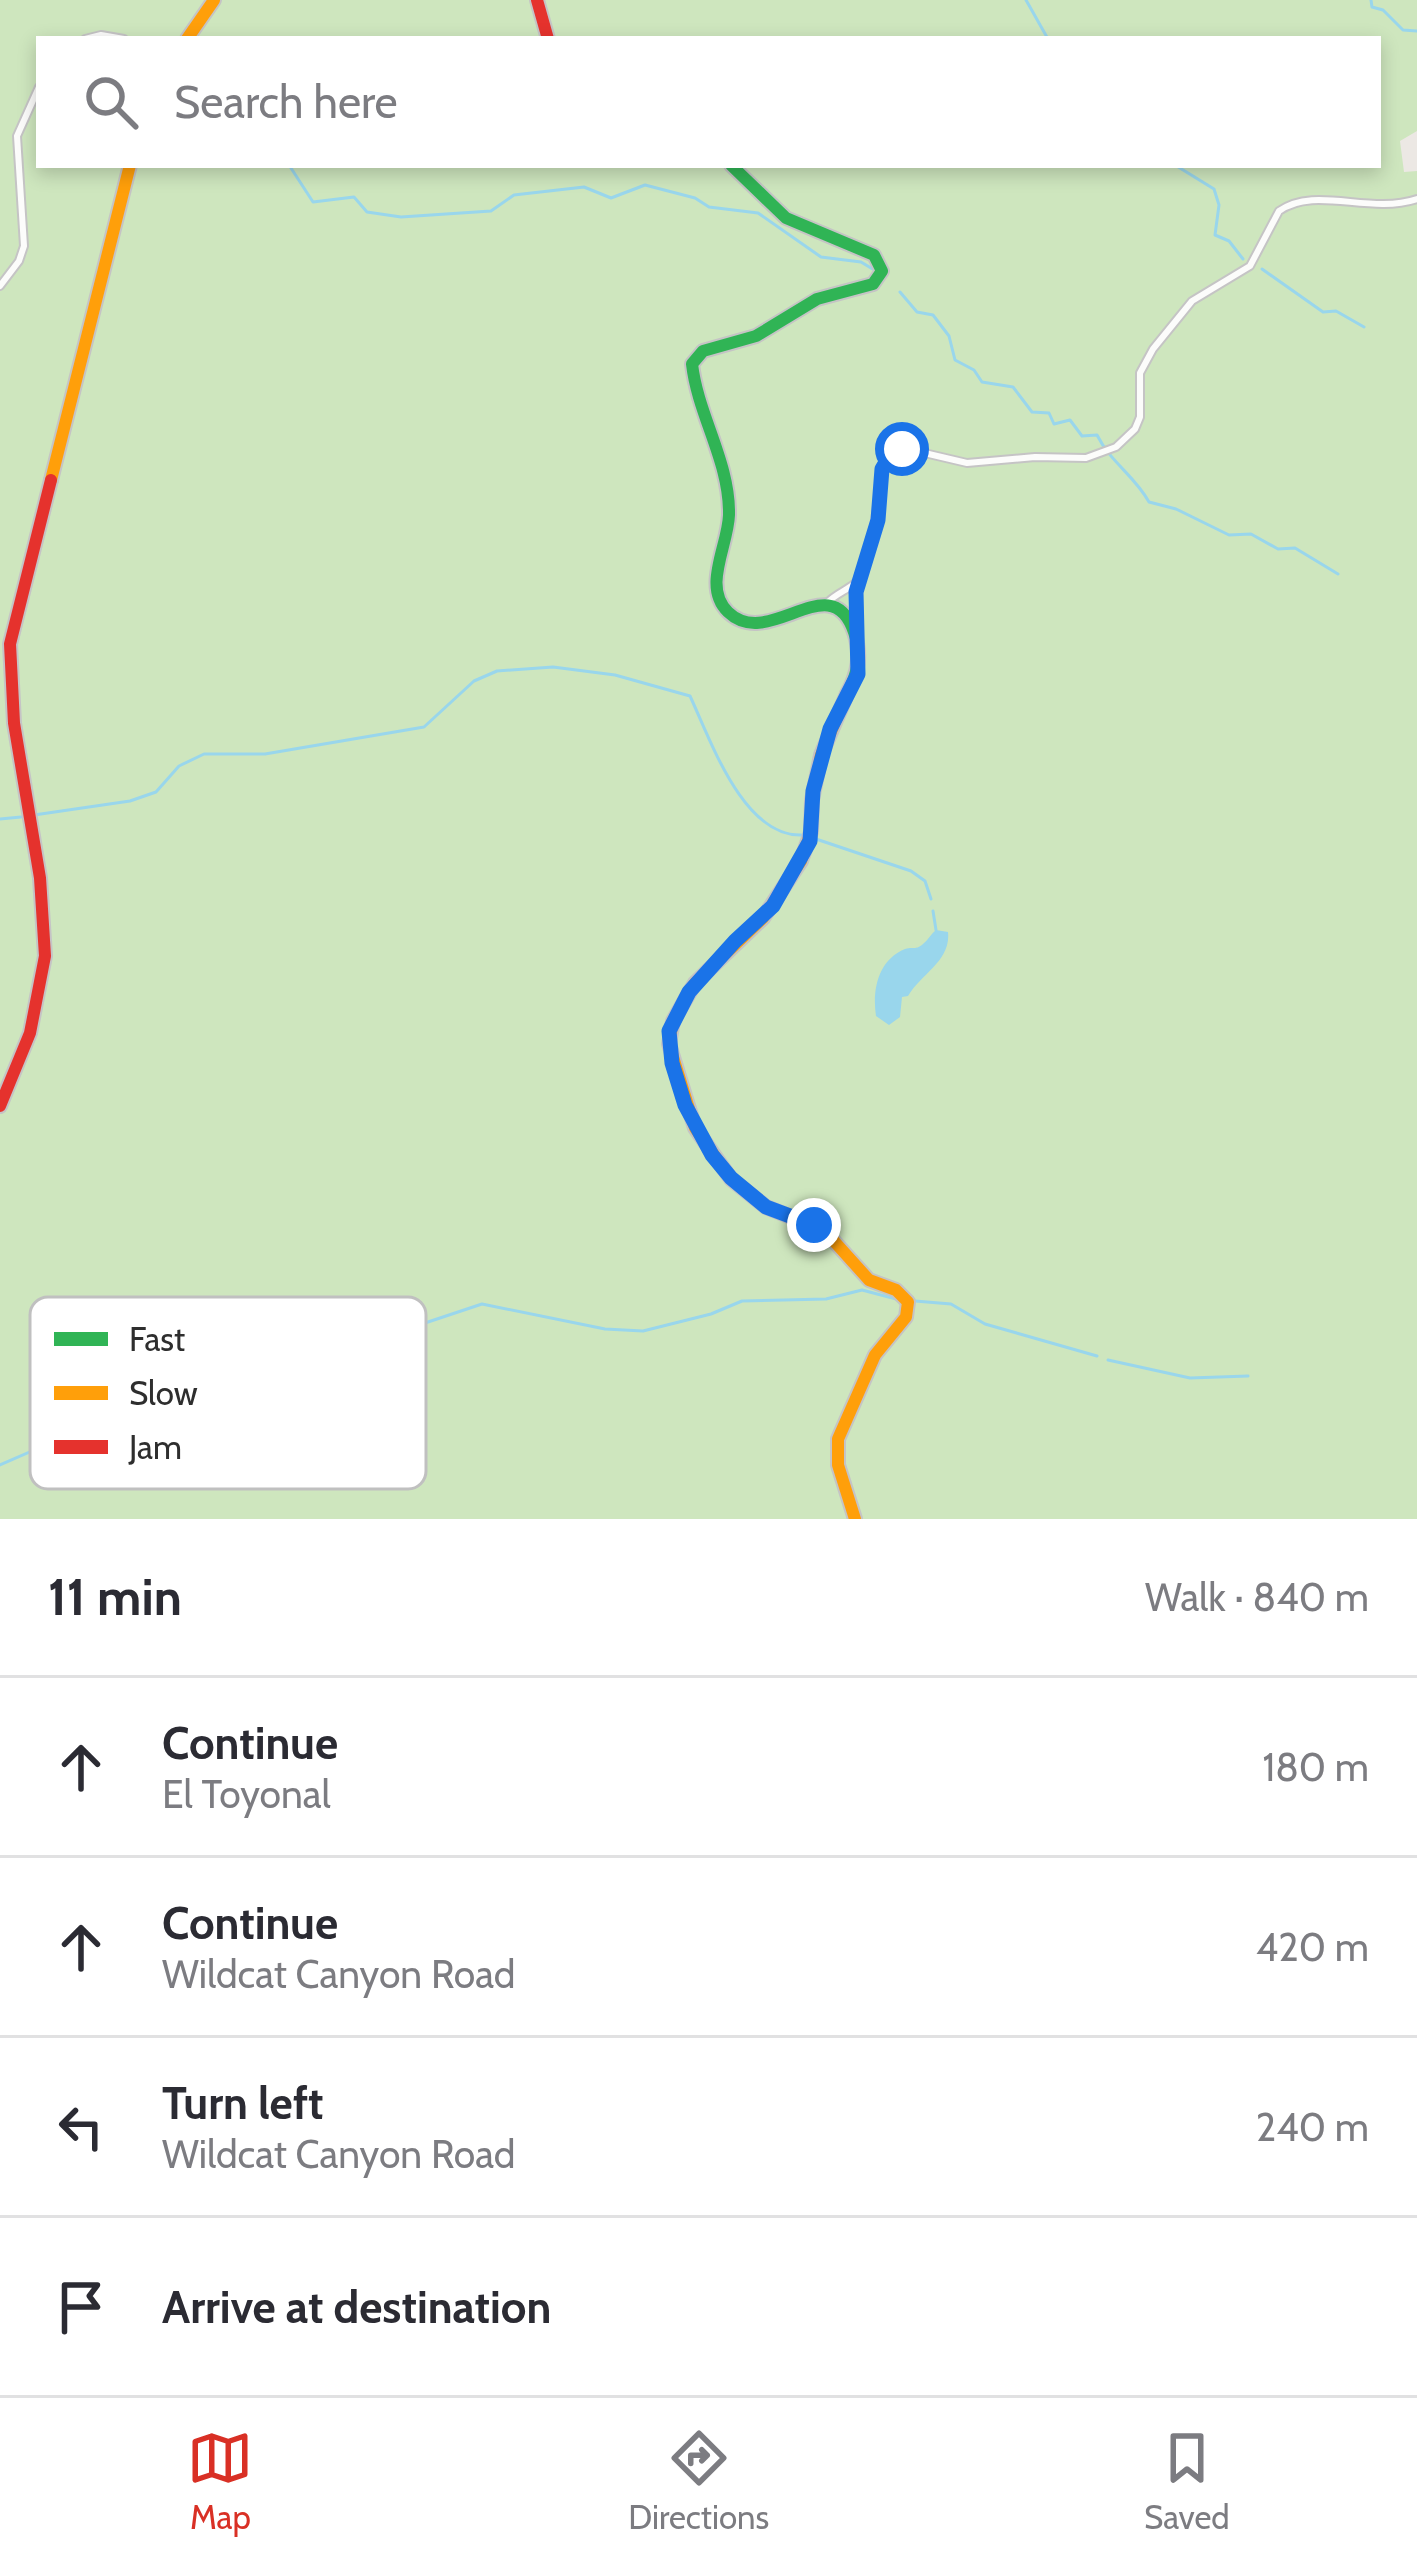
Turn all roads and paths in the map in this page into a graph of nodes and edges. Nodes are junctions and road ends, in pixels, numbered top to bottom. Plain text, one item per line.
1 (214, 0) edge
2 (537, 0) edge
3 (189, 36) edge
4 (547, 36) edge
5 (36, 94) edge
6 (129, 168) edge
7 (734, 168) edge
8 (1417, 199) edge
9 (0, 286) edge
10 (860, 580) junction
11 (827, 603) junction
12 (855, 632) junction
13 (0, 1106) edge
14 (855, 1519) edge

1 - 3 street
2 - 4 street
5 - 9 street
6 - 13 street
7 - 11 street
8 - 10 street
10 - 11 street
10 - 12 street
11 - 12 street
12 - 14 street

